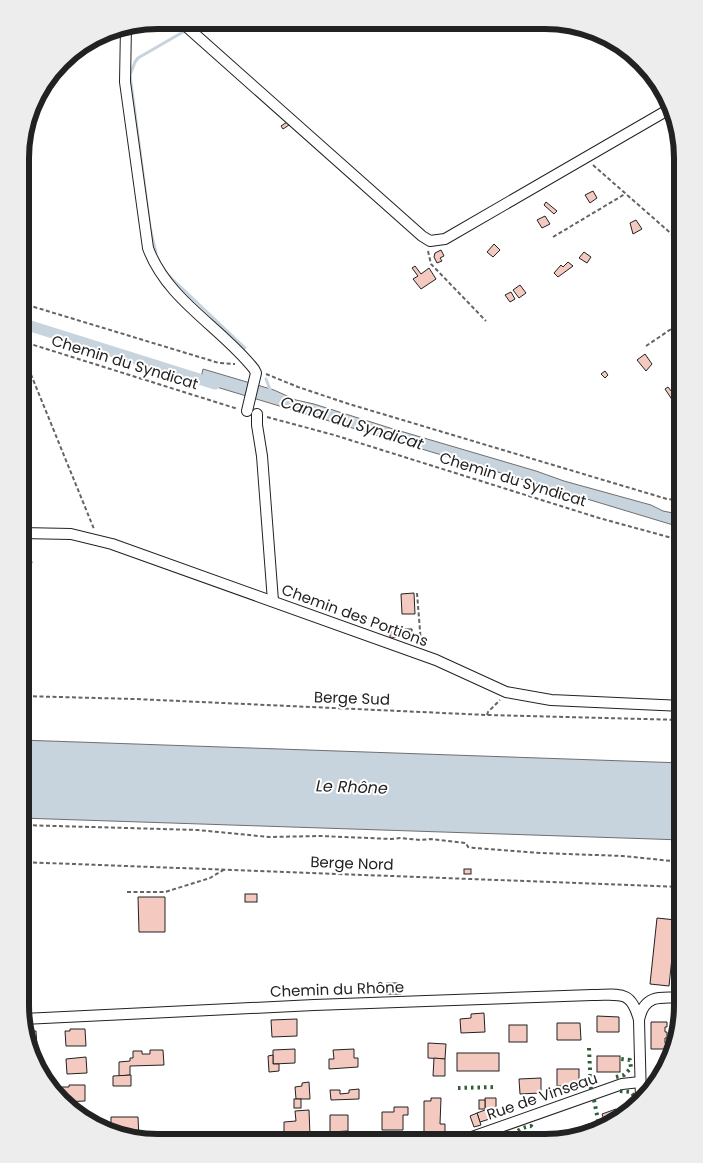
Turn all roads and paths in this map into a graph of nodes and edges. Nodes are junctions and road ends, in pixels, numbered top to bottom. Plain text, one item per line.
1 (189, 29) edge
2 (126, 33) edge
3 (665, 111) edge
4 (588, 156) junction
5 (624, 194) junction
6 (674, 236) edge
7 (553, 237) dead end
8 (430, 242) junction
9 (29, 305) edge
10 (486, 321) dead end
11 (674, 327) edge
12 (29, 343) edge
13 (646, 346) dead end
14 (246, 359) junction
15 (29, 370) edge
16 (256, 373) junction
17 (250, 411) junction
18 (674, 500) edge
19 (29, 533) edge
20 (98, 539) junction
21 (674, 539) edge
22 (417, 593) dead end
23 (273, 601) junction
24 (422, 655) junction
25 (506, 692) junction
26 (29, 696) edge
27 (674, 706) edge
28 (487, 715) junction
29 (674, 720) edge
30 (29, 824) edge
31 (674, 861) edge
32 (29, 862) edge
33 (225, 869) junction
34 (674, 887) edge
35 (127, 892) dead end
36 (674, 998) edge
37 (30, 1019) edge
38 (639, 1020) junction
39 (640, 1082) junction
40 (640, 1092) edge
41 (480, 1134) edge

1 - 8 street
2 - 14 street
3 - 4 street
4 - 5 path
4 - 8 street
5 - 6 path
5 - 7 path
8 - 10 path
9 - 14 path
11 - 13 path
12 - 17 path, Chemin du Syndicat
14 - 16 street
15 - 20 path
16 - 17 street
16 - 18 path
17 - 21 path, Chemin du Syndicat
17 - 23 street
19 - 20 street, Chemin des Portions
20 - 23 street, Chemin des Portions
22 - 24 path
23 - 24 street, Chemin des Portions
24 - 25 street, Chemin des Portions
25 - 27 street, Chemin des Portions
25 - 28 path
26 - 28 path, Berge Sud
28 - 29 path, Berge Sud
30 - 31 path
32 - 33 path, Berge Nord
33 - 34 path, Berge Nord
33 - 35 path
36 - 38 street
37 - 38 street, Chemin du Rhône
38 - 39 street
39 - 40 street
39 - 41 street, Rue de Vinseau

